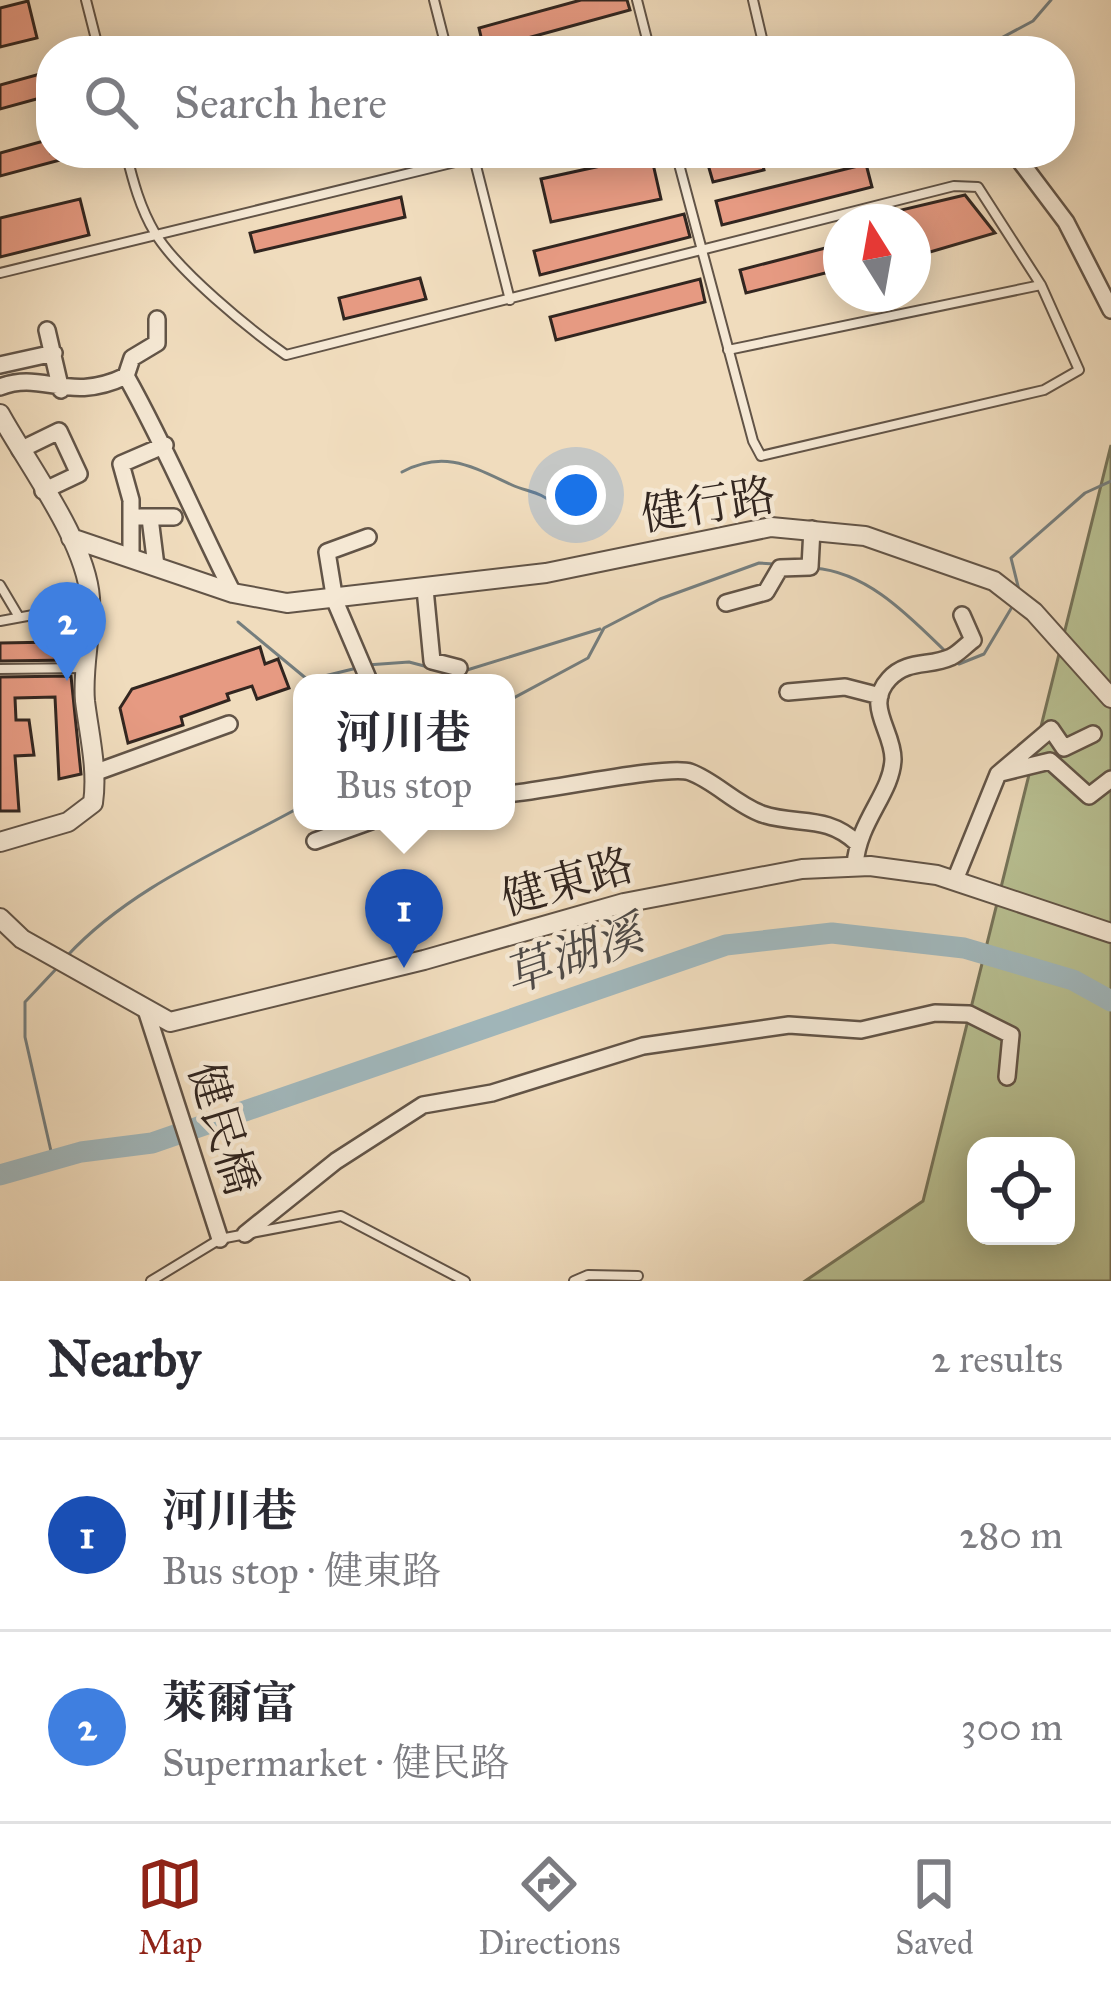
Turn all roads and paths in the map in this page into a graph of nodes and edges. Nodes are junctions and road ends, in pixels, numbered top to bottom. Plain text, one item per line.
1 (86, 0) edge
2 (434, 0) edge
3 (637, 0) edge
4 (753, 0) edge
5 (96, 36) edge
6 (443, 36) edge
7 (646, 36) edge
8 (761, 36) edge
9 (129, 168) edge
10 (422, 168) edge
11 (476, 168) edge
12 (680, 168) edge
13 (1025, 168) edge
14 (156, 236) junction
15 (702, 254) junction
16 (0, 273) edge
17 (1041, 285) junction
18 (510, 300) junction
19 (1111, 310) edge
20 (157, 319) dead end
21 (47, 331) dead end
22 (728, 350) junction
23 (54, 353) junction
24 (0, 365) edge
25 (126, 376) junction
26 (0, 387) edge
27 (61, 391) junction
28 (0, 414) edge
29 (11, 442) edge
30 (165, 445) junction
31 (43, 491) junction
32 (131, 517) junction
33 (149, 518) junction
34 (174, 518) dead end
35 (812, 529) junction
36 (368, 537) dead end
37 (71, 538) junction
38 (130, 557) junction
39 (156, 566) junction
40 (0, 585) edge
41 (425, 589) junction
42 (233, 593) junction
43 (335, 602) junction
44 (726, 603) dead end
45 (90, 605) junction
46 (962, 615) dead end
47 (19, 617) junction
48 (0, 621) edge
49 (86, 668) junction
50 (459, 668) dead end
51 (0, 669) edge
52 (366, 672) edge
53 (788, 692) dead end
54 (880, 696) junction
55 (1111, 698) edge
56 (229, 724) dead end
57 (1093, 734) dead end
58 (94, 772) junction
59 (998, 774) junction
60 (1111, 779) edge
61 (515, 793) edge
62 (345, 830) edge
63 (315, 841) dead end
64 (2, 842) edge
65 (856, 843) junction
66 (855, 865) junction
67 (955, 880) junction
68 (0, 919) edge
69 (1111, 932) edge
70 (147, 1013) junction
71 (1007, 1078) dead end
72 (245, 1234) junction
73 (220, 1239) junction
74 (638, 1276) dead end
75 (151, 1281) edge
76 (465, 1281) edge
77 (574, 1281) edge

1 - 5 lane
2 - 6 lane
3 - 7 lane
4 - 8 lane
9 - 14 lane
10 - 14 lane
11 - 18 lane
12 - 15 lane
13 - 19 street
14 - 16 lane
14 - 18 lane
15 - 17 lane
15 - 18 lane
15 - 22 lane
17 - 22 lane
17 - 22 lane
20 - 25 street
21 - 23 street
23 - 24 street
23 - 27 street
25 - 27 street
25 - 30 street
26 - 27 street
28 - 29 street
29 - 31 street
29 - 31 street
30 - 32 street
30 - 42 street
31 - 37 street
32 - 33 street
32 - 38 street
33 - 34 street
33 - 39 street
35 - 41 street, 健行路
35 - 44 street
35 - 55 street, 健行路
36 - 43 street
37 - 38 street, 健行路
37 - 45 street
38 - 39 street, 健行路
39 - 42 street, 健行路
40 - 47 lane
41 - 43 street, 健行路
41 - 50 street
42 - 43 street, 健行路
43 - 52 street
45 - 47 lane
45 - 49 street
46 - 54 street
47 - 48 lane
49 - 51 lane
49 - 58 street
53 - 54 street
54 - 65 street
56 - 58 street
57 - 59 street
58 - 64 street
59 - 60 street
59 - 67 street
61 - 65 street
62 - 63 street
65 - 66 street
66 - 67 street, 健東路
66 - 70 street, 健東路
67 - 69 street, 健東路
68 - 70 street, 健東路
70 - 73 street, 健民橋
71 - 72 street
72 - 73 lane
72 - 76 lane
73 - 75 lane
74 - 77 lane

